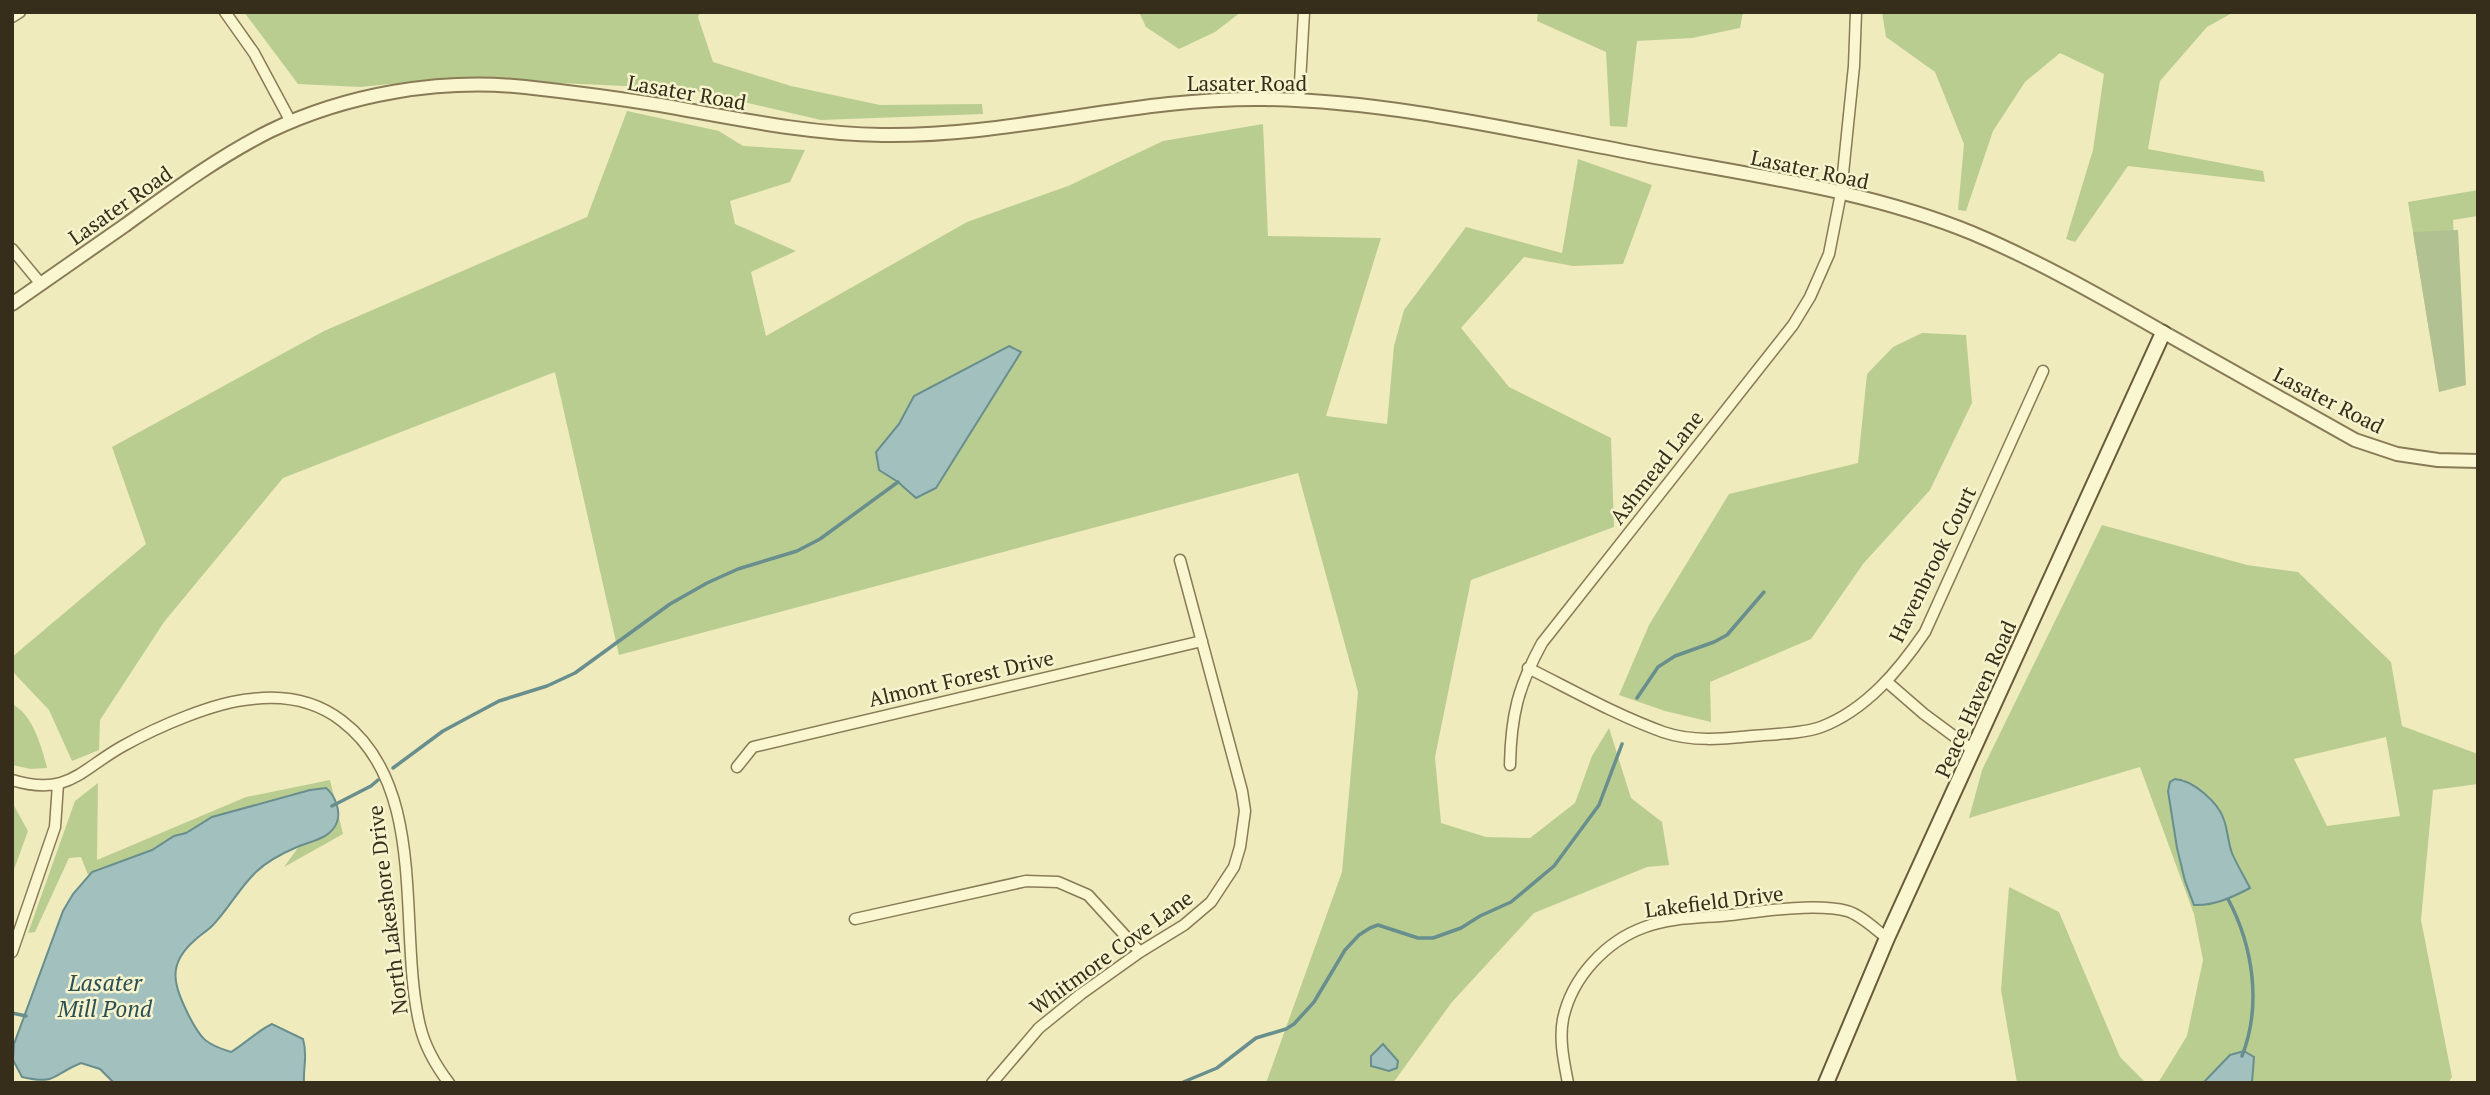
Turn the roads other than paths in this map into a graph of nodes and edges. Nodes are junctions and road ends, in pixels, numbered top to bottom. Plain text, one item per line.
1 (20, 12) edge
2 (225, 12) edge
3 (1304, 12) edge
4 (1856, 12) edge
5 (12, 17) edge
6 (1299, 100) junction
7 (290, 122) junction
8 (1841, 193) junction
9 (12, 249) edge
10 (41, 284) junction
11 (12, 304) edge
12 (2164, 333) junction
13 (2043, 371) dead end
14 (2478, 461) edge
15 (1180, 560) dead end
16 (1202, 641) junction
17 (1528, 668) junction
18 (1886, 681) junction
19 (1974, 751) junction
20 (1510, 765) dead end
21 (737, 767) dead end
22 (12, 780) edge
23 (58, 784) junction
24 (855, 919) dead end
25 (1887, 938) junction
26 (12, 952) edge
27 (1140, 952) junction
28 (449, 1083) edge
29 (992, 1083) edge
30 (1568, 1083) edge
31 (1826, 1083) edge

1 - 5 street
2 - 7 street
3 - 6 street
4 - 8 street, Ashmead Lane
6 - 7 street, Lasater Road
6 - 8 street, Lasater Road
7 - 10 street, Lasater Road
8 - 12 street, Lasater Road
8 - 17 street, Ashmead Lane
9 - 10 street
10 - 11 street, Lasater Road
12 - 14 street, Lasater Road
12 - 19 main road, Peace Haven Road
13 - 18 street, Havenbrook Court
15 - 16 street, Whitmore Cove Lane
16 - 21 street, Almont Forest Drive
16 - 27 street, Whitmore Cove Lane
17 - 18 street, Havenbrook Court
17 - 20 street, Ashmead Lane
18 - 19 street
19 - 25 main road, Peace Haven Road
22 - 23 street, North Lakeshore Drive
23 - 26 street
23 - 28 street, North Lakeshore Drive
24 - 27 street
25 - 30 street, Lakefield Drive
25 - 31 main road, Peace Haven Road
27 - 29 street, Whitmore Cove Lane

